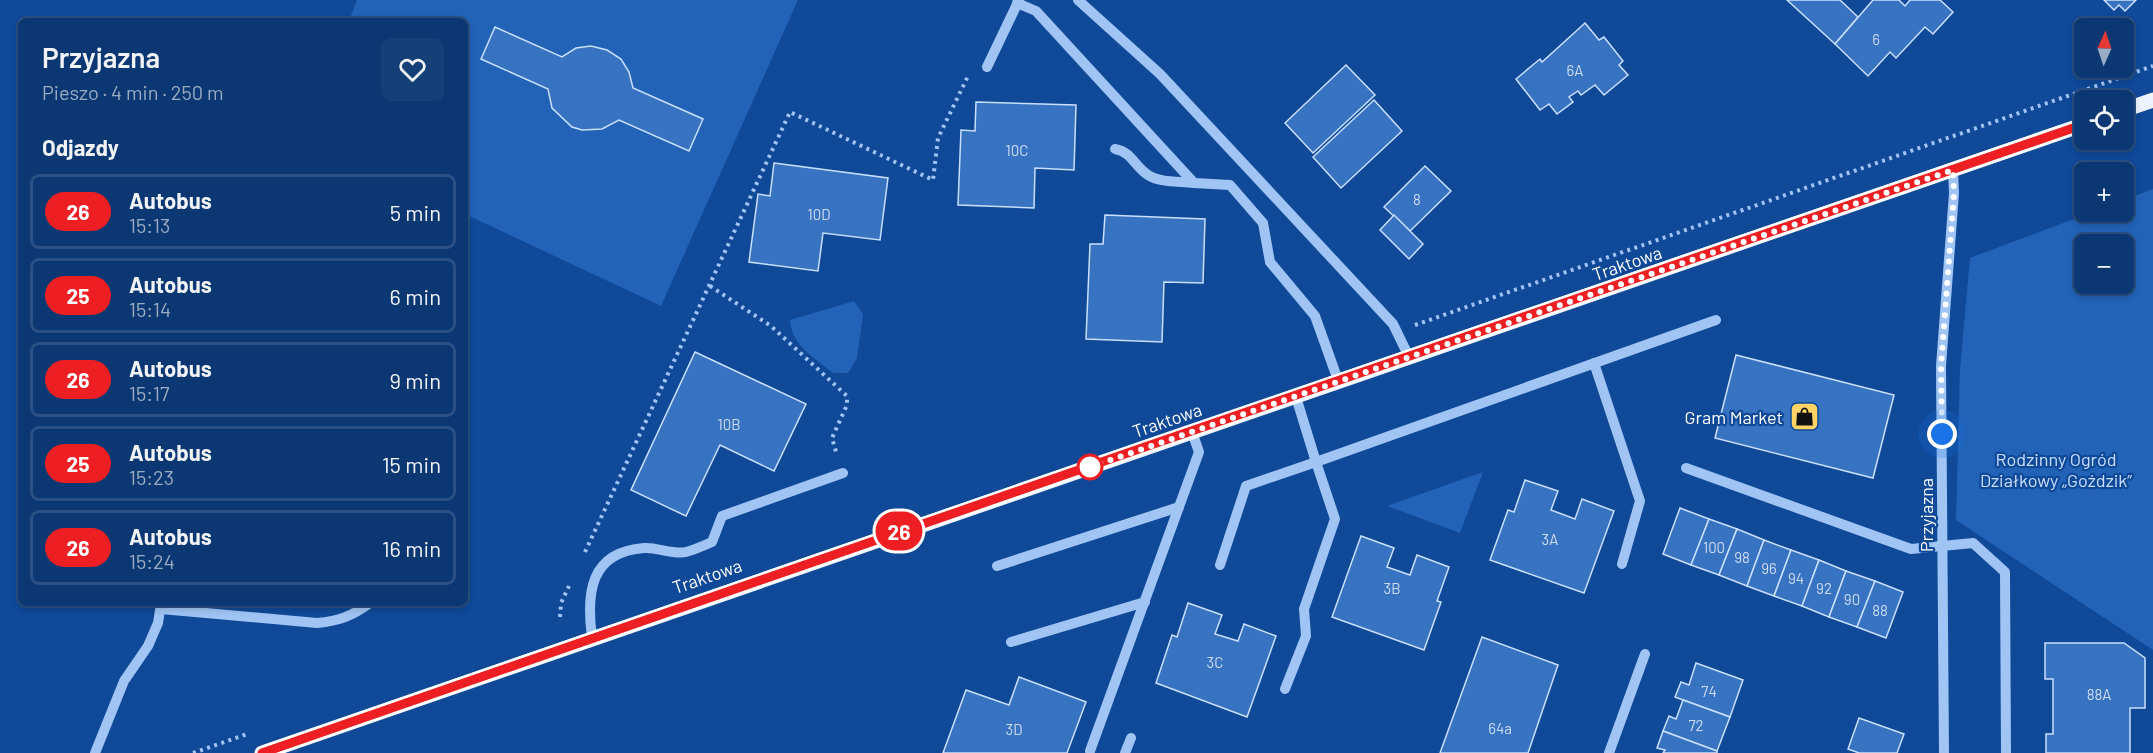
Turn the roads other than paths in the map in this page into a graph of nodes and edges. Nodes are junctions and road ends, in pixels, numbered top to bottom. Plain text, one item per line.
1 (1078, 0) edge
2 (1018, 2) edge
3 (987, 67) dead end
4 (2153, 100) edge
5 (2134, 107) edge
6 (2074, 128) edge
7 (1115, 149) dead end
8 (1953, 170) junction
9 (1194, 183) junction
10 (1716, 320) dead end
11 (1410, 359) junction
12 (1594, 363) junction
13 (1339, 383) junction
14 (1296, 397) junction
15 (1192, 432) junction
16 (1316, 462) junction
17 (1686, 468) dead end
18 (843, 473) road end
19 (1179, 507) junction
20 (1942, 548) junction
21 (1622, 564) dead end
22 (1220, 565) dead end
23 (997, 566) dead end
24 (1144, 602) junction
25 (161, 606) edge
26 (365, 606) edge
27 (592, 637) junction
28 (1011, 642) dead end
29 (1645, 654) dead end
30 (1285, 689) dead end
31 (1131, 738) dead end
32 (1090, 751) dead end
33 (95, 753) edge
34 (262, 753) edge
35 (1125, 753) edge
36 (1609, 753) edge
37 (1944, 753) edge
38 (2006, 753) edge

1 - 11 street
2 - 3 street
2 - 9 street
4 - 5 main road
6 - 8 main road, Traktowa
7 - 9 street
8 - 11 main road, Traktowa
8 - 20 street, Przyjazna
9 - 13 street
10 - 12 street
11 - 13 main road, Traktowa
12 - 16 street
12 - 21 street
13 - 14 main road, Traktowa
14 - 15 main road, Traktowa
14 - 16 street
15 - 19 street
15 - 27 main road, Traktowa
16 - 22 street
16 - 30 street
17 - 20 street
18 - 27 street
19 - 23 street
19 - 24 street
20 - 37 street, Przyjazna
20 - 38 street
24 - 28 street
24 - 32 street
25 - 26 street
25 - 33 street
27 - 34 main road, Traktowa
29 - 36 street
31 - 35 street

